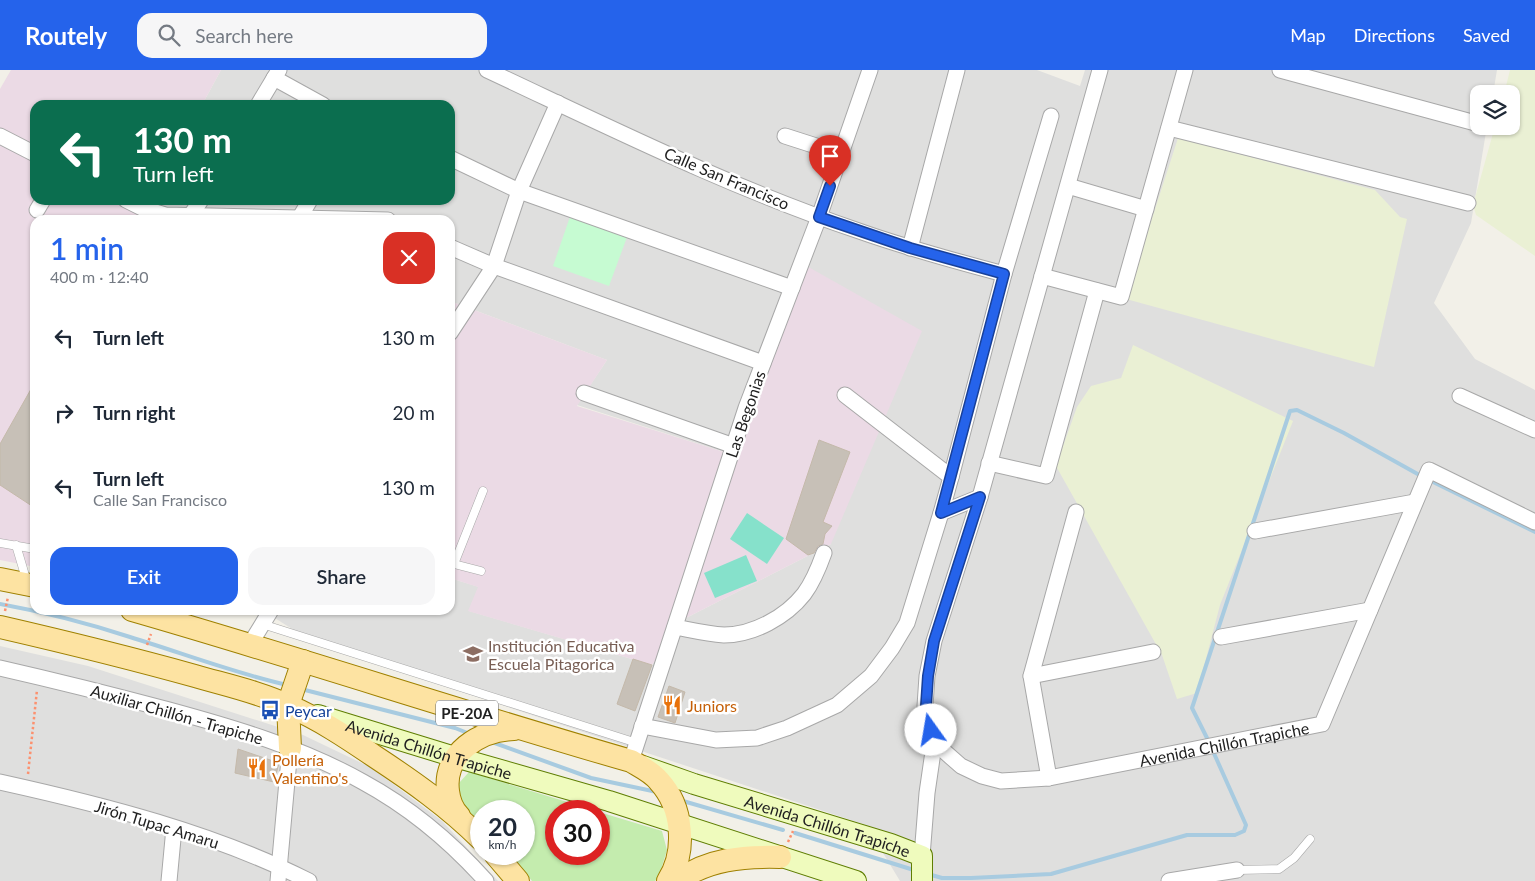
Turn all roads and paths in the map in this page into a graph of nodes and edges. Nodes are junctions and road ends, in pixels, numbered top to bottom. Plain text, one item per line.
1 (487, 70) edge
2 (870, 70) edge
3 (957, 70) edge
4 (1100, 70) edge
5 (1185, 70) edge
6 (1280, 70) edge
7 (277, 74) edge
8 (261, 100) edge
9 (315, 100) edge
10 (558, 104) junction
11 (1051, 116) dead end
12 (1470, 122) edge
13 (1169, 128) junction
14 (0, 136) edge
15 (785, 136) dead end
16 (30, 151) edge
17 (841, 154) junction
18 (455, 160) edge
19 (1068, 186) junction
20 (519, 191) junction
21 (1468, 203) dead end
22 (136, 205) edge
23 (198, 205) edge
24 (1146, 209) junction
25 (165, 215) edge
26 (165, 215) edge
27 (192, 215) joint
28 (819, 217) junction
29 (910, 248) junction
30 (455, 249) edge
31 (494, 266) junction
32 (1004, 274) junction
33 (1042, 276) junction
34 (792, 288) junction
35 (1097, 290) junction
36 (455, 324) edge
37 (763, 363) junction
38 (584, 393) dead end
39 (845, 395) dead end
40 (1460, 396) dead end
41 (1535, 430) edge
42 (734, 446) junction
43 (989, 463) junction
44 (951, 477) junction
45 (483, 490) dead end
46 (980, 497) junction
47 (1416, 502) junction
48 (1076, 512) dead end
49 (941, 513) junction
50 (1535, 522) edge
51 (1255, 532) dead end
52 (0, 543) edge
53 (16, 545) junction
54 (30, 548) edge
55 (824, 553) dead end
56 (455, 556) edge
57 (455, 564) edge
58 (481, 572) dead end
59 (18, 583) edge
60 (1370, 610) junction
61 (151, 615) edge
62 (268, 615) edge
63 (158, 617) junction
64 (262, 624) junction
65 (1, 627) edge
66 (675, 627) junction
67 (1221, 637) dead end
68 (249, 646) junction
69 (1153, 652) dead end
70 (141, 661) junction
71 (303, 661) junction
72 (0, 668) edge
73 (1030, 676) junction
74 (39, 677) junction
75 (288, 705) junction
76 (500, 712) junction
77 (642, 726) junction
78 (552, 728) junction
79 (518, 729) junction
80 (935, 738) junction
81 (290, 748) junction
82 (634, 752) junction
83 (456, 757) junction
84 (1049, 778) junction
85 (0, 782) edge
86 (27, 788) junction
87 (800, 816) junction
88 (464, 822) junction
89 (679, 823) junction
90 (174, 828) junction
91 (470, 828) edge
92 (1310, 839) dead end
93 (922, 856) junction
94 (780, 857) junction
95 (504, 865) edge
96 (279, 866) junction
97 (1237, 870) joint
98 (169, 881) edge
99 (278, 881) edge
100 (310, 881) edge
101 (486, 881) edge
102 (518, 881) edge
103 (668, 881) edge
104 (678, 881) edge
105 (856, 881) edge
106 (922, 881) edge
107 (1169, 881) edge

1 - 10 street, Calle San Francisco
2 - 17 street, Las Begonias
3 - 29 street
4 - 19 street
5 - 13 street
6 - 12 street
7 - 8 street
7 - 9 street
10 - 20 street
10 - 28 street, Calle San Francisco
11 - 32 street
13 - 21 street
13 - 24 street
14 - 16 street
15 - 17 street
17 - 28 street, Las Begonias
18 - 20 street
19 - 24 street
19 - 33 street
20 - 31 street
20 - 34 street
22 - 26 street
23 - 27 street
24 - 35 street
25 - 27 street
28 - 29 street, Calle San Francisco
28 - 34 street, Las Begonias
29 - 32 street, Calle San Francisco
30 - 31 street
31 - 36 street
31 - 37 street
32 - 44 street
33 - 35 street
33 - 43 street
34 - 37 street, Las Begonias
35 - 43 street
37 - 42 street, Las Begonias
38 - 42 street
39 - 44 street
40 - 41 street
42 - 66 street, Las Begonias
43 - 46 street
44 - 49 street
45 - 56 lane
46 - 49 street
46 - 80 street
47 - 50 street
47 - 51 street
47 - 60 street
48 - 73 street
49 - 77 street
52 - 53 lane
53 - 54 lane
53 - 59 lane
55 - 66 street
57 - 58 lane
59 - 65 path
60 - 67 street
60 - 84 street, Avenida Chillón Trapiche
61 - 63 main road, Avenida Chillón Trapiche / PE-20A
62 - 64 street
63 - 68 main road, Avenida Chillón Trapiche / PE-20A
63 - 70 path
64 - 68 street
64 - 76 lane
65 - 70 main road, Avenida Chillón Trapiche / PE-20A
66 - 77 street, Las Begonias
68 - 71 main road, Avenida Chillón Trapiche / PE-20A
69 - 73 street
70 - 75 main road, Avenida Chillón Trapiche / PE-20A
71 - 75 main road
71 - 76 main road, Avenida Chillón Trapiche / PE-20A
72 - 74 street, Auxiliar Chillón - Trapiche
73 - 84 street
74 - 81 street, Auxiliar Chillón - Trapiche
74 - 86 path
75 - 81 main road
75 - 83 street, Avenida Chillón Trapiche / PE-20A
75 - 88 main road, PE-20A
76 - 78 lane
76 - 79 main road, Avenida Chillón Trapiche / PE-20A
77 - 82 street, Las Begonias
78 - 79 main road, Avenida Chillón Trapiche / PE-20A
78 - 82 main road, Avenida Chillón Trapiche / PE-20A
79 - 83 main road
80 - 84 street, Avenida Chillón Trapiche
80 - 93 street
81 - 96 street
81 - 101 street, Auxiliar Chillón - Trapiche
82 - 87 street, Avenida Chillón Trapiche
82 - 89 main road, PE-20A
83 - 88 main road
83 - 89 street, Avenida Chillón Trapiche / PE-20A
85 - 86 street, Jirón Tupac Amaru
86 - 90 street, Jirón Tupac Amaru
87 - 93 street, Avenida Chillón Trapiche
87 - 94 path
88 - 91 main road, PE-20A
89 - 94 street, Avenida Chillón Trapiche
89 - 103 main road, PE-20A
90 - 96 street, Jirón Tupac Amaru
90 - 98 street
92 - 97 lane
93 - 106 street
94 - 104 main road
94 - 105 street, Avenida Chillón Trapiche
95 - 102 main road
96 - 99 street
96 - 100 street, Jirón Tupac Amaru
97 - 107 street

